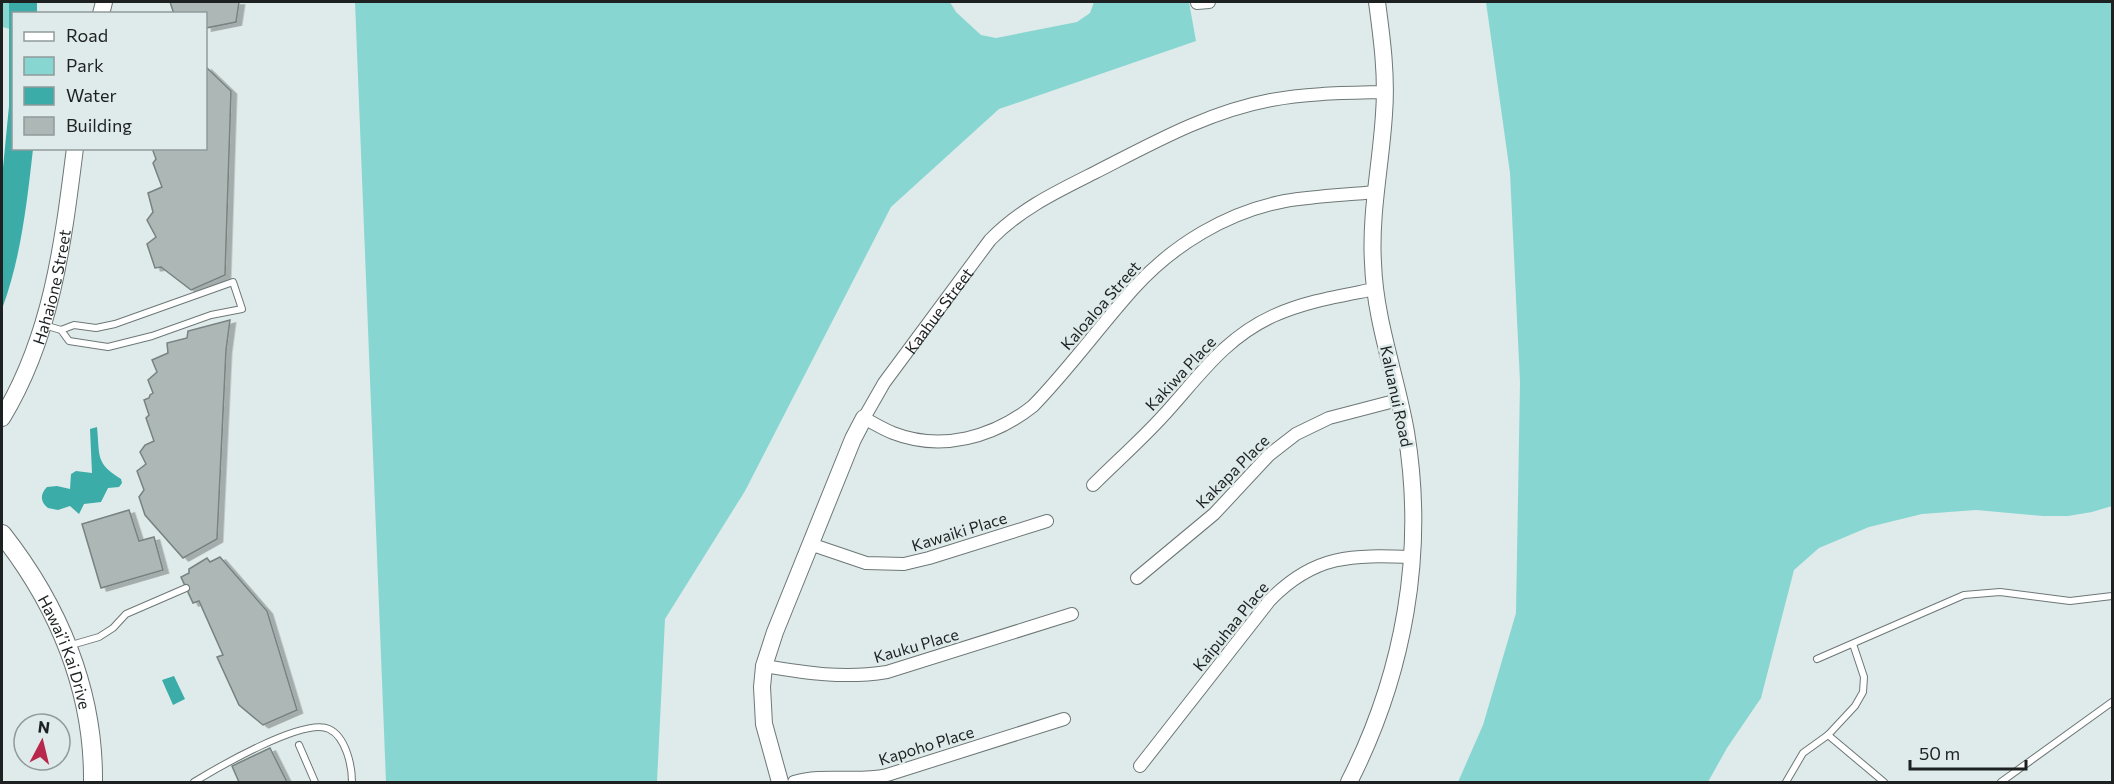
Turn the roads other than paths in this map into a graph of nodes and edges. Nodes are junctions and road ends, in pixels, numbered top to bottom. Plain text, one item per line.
1 (1377, 2) edge
2 (1385, 92) junction
3 (75, 150) edge
4 (1375, 192) junction
5 (1375, 289) junction
6 (43, 325) junction
7 (61, 330) junction
8 (1398, 400) junction
9 (2, 418) edge
10 (864, 418) junction
11 (1093, 485) dead end
12 (1047, 521) dead end
13 (2, 534) edge
14 (810, 544) junction
15 (1412, 557) junction
16 (1137, 578) dead end
17 (186, 588) dead end
18 (2112, 596) edge
19 (1072, 614) dead end
20 (1853, 644) junction
21 (68, 646) junction
22 (1817, 659) dead end
23 (764, 666) junction
24 (2112, 702) edge
25 (1064, 719) dead end
26 (1828, 735) junction
27 (299, 745) dead end
28 (1140, 766) dead end
29 (93, 783) edge
30 (194, 783) edge
31 (315, 783) edge
32 (352, 783) edge
33 (780, 783) edge
34 (794, 783) edge
35 (1349, 783) edge
36 (1786, 783) edge
37 (1884, 783) edge
38 (2001, 783) edge

1 - 2 street, Kaluanui Road
2 - 4 street, Kaluanui Road
2 - 10 street, Kaahue Street
3 - 6 street, Hahaione Street
4 - 5 street, Kaluanui Road
4 - 10 street, Kaloaloa Street
5 - 8 street, Kaluanui Road
5 - 11 street, Kakiwa Place
6 - 7 lane
6 - 9 street, Hahaione Street
7 - 7 lane
8 - 15 street, Kaluanui Road
8 - 16 street, Kakapa Place
10 - 14 street, Kaahue Street
12 - 14 street, Kawaiki Place
13 - 21 main road, Hawai’i Kai Drive
14 - 23 street, Kaahue Street
15 - 28 street, Kaipuhaa Place
15 - 35 street, Kaluanui Road
17 - 21 lane
18 - 20 lane
19 - 23 street, Kauku Place
20 - 22 lane
20 - 26 lane
21 - 29 main road, Hawai’i Kai Drive
23 - 33 street, Kaahue Street
24 - 38 lane
25 - 34 street, Kapoho Place
26 - 36 lane
26 - 37 lane
27 - 31 lane
30 - 32 lane

